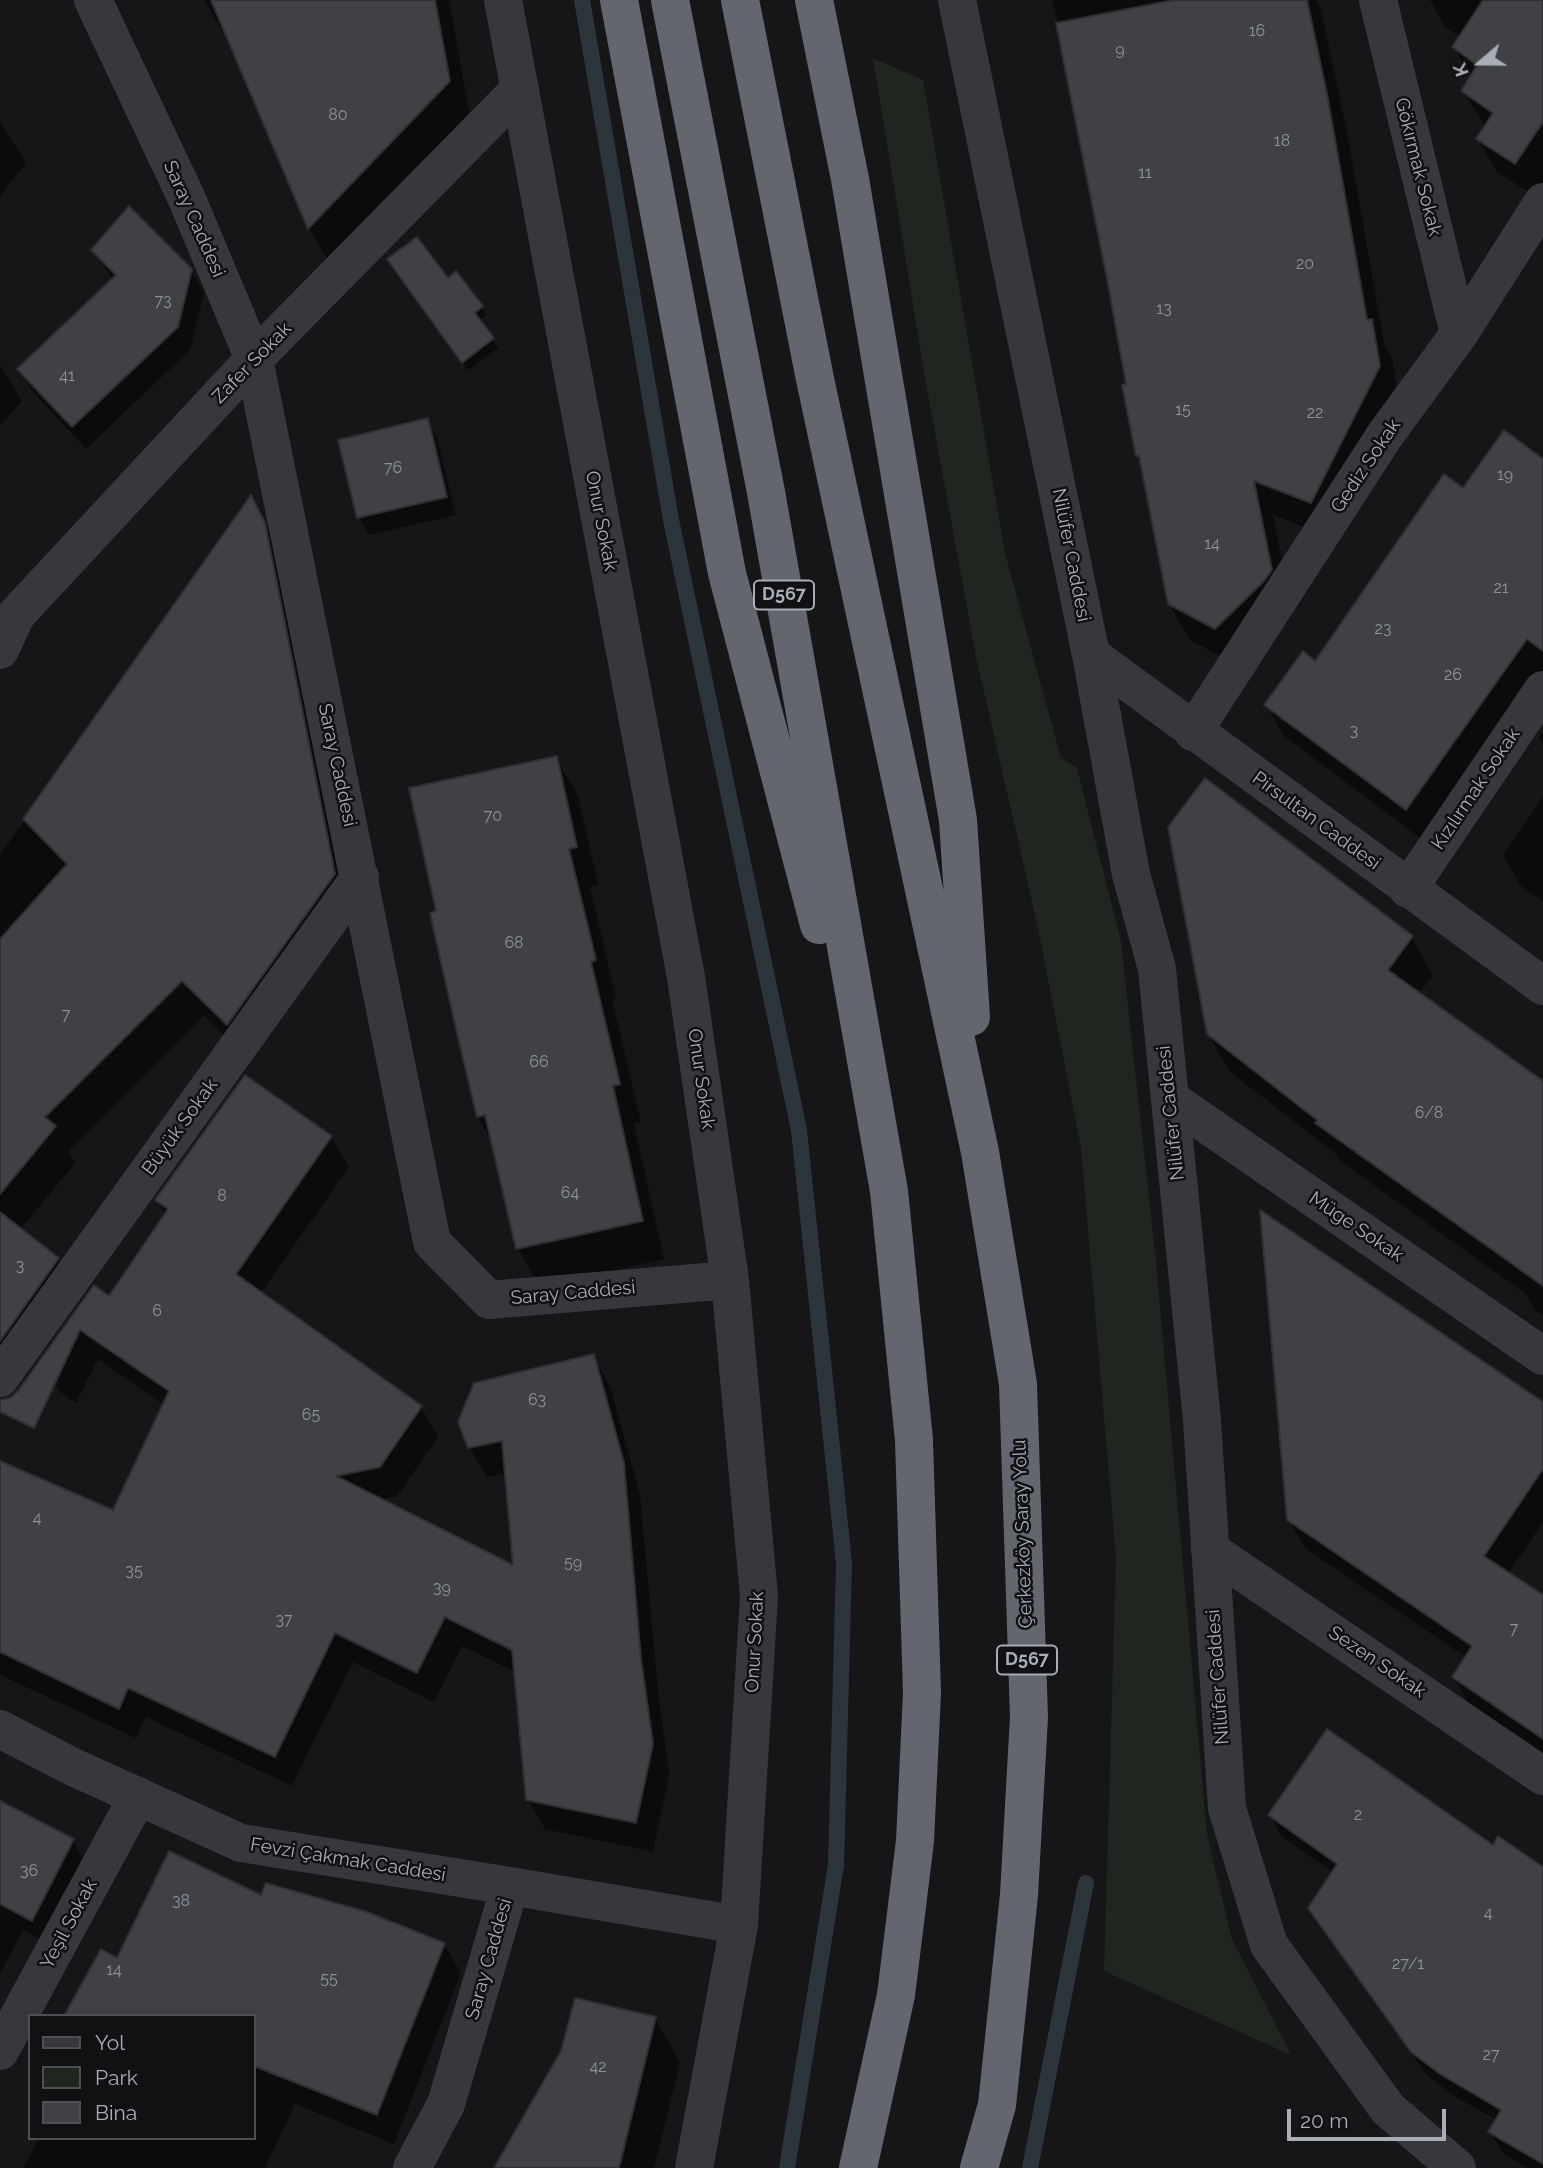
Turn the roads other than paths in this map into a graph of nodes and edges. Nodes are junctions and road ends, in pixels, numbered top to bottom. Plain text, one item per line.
1 (93, 0) edge
2 (503, 0) edge
3 (619, 0) edge
4 (670, 0) edge
5 (740, 0) edge
6 (814, 0) edge
7 (957, 0) edge
8 (1378, 0) edge
9 (520, 89) junction
10 (1543, 202) edge
11 (1458, 334) junction
12 (254, 359) junction
13 (8, 611) edge
14 (0, 650) edge
15 (1091, 654) junction
16 (1543, 690) edge
17 (1193, 732) junction
18 (360, 877) junction
19 (1408, 889) junction
20 (1543, 985) edge
21 (1170, 1099) junction
22 (980, 1152) junction
23 (889, 1191) junction
24 (730, 1280) junction
25 (1543, 1356) edge
26 (0, 1378) edge
27 (1210, 1550) junction
28 (0, 1729) edge
29 (1543, 1776) edge
30 (138, 1796) junction
31 (510, 1886) junction
32 (739, 1925) junction
33 (0, 2051) edge
34 (412, 2168) edge
35 (694, 2168) edge
36 (858, 2168) edge
37 (979, 2168) edge
38 (1457, 2168) edge

1 - 12 street, Saray Caddesi
2 - 9 street, Onur Sokak
3 - 23 highway
4 - 23 highway, D567
5 - 22 highway, D567
6 - 22 highway
7 - 15 street, Nilüfer Caddesi
8 - 11 street, Gökırmak Sokak
9 - 12 street, Zafer Sokak
9 - 24 street, Onur Sokak
10 - 11 street, Gediz Sokak
11 - 17 street, Gediz Sokak
12 - 13 street, Zafer Sokak
12 - 18 street, Saray Caddesi
13 - 14 street, Zafer Sokak
15 - 17 street, Pirsultan Caddesi
15 - 21 street, Nilüfer Caddesi
16 - 19 street, Kızılırmak Sokak
17 - 19 street, Pirsultan Caddesi
18 - 24 street, Saray Caddesi
18 - 26 street, Büyük Sokak
19 - 20 street, Pirsultan Caddesi
21 - 25 street, Müge Sokak
21 - 27 street, Nilüfer Caddesi
22 - 37 highway, Çerkezköy Saray Yolu / D567
23 - 36 highway, D567
24 - 32 street, Onur Sokak
27 - 29 street, Sezen Sokak
27 - 38 street, Nilüfer Caddesi
28 - 30 street, Fevzi Çakmak Caddesi
30 - 31 street, Fevzi Çakmak Caddesi
30 - 33 street, Yeşil Sokak
31 - 32 street, Saray Caddesi
31 - 34 street, Saray Caddesi
32 - 35 street, Onur Sokak

